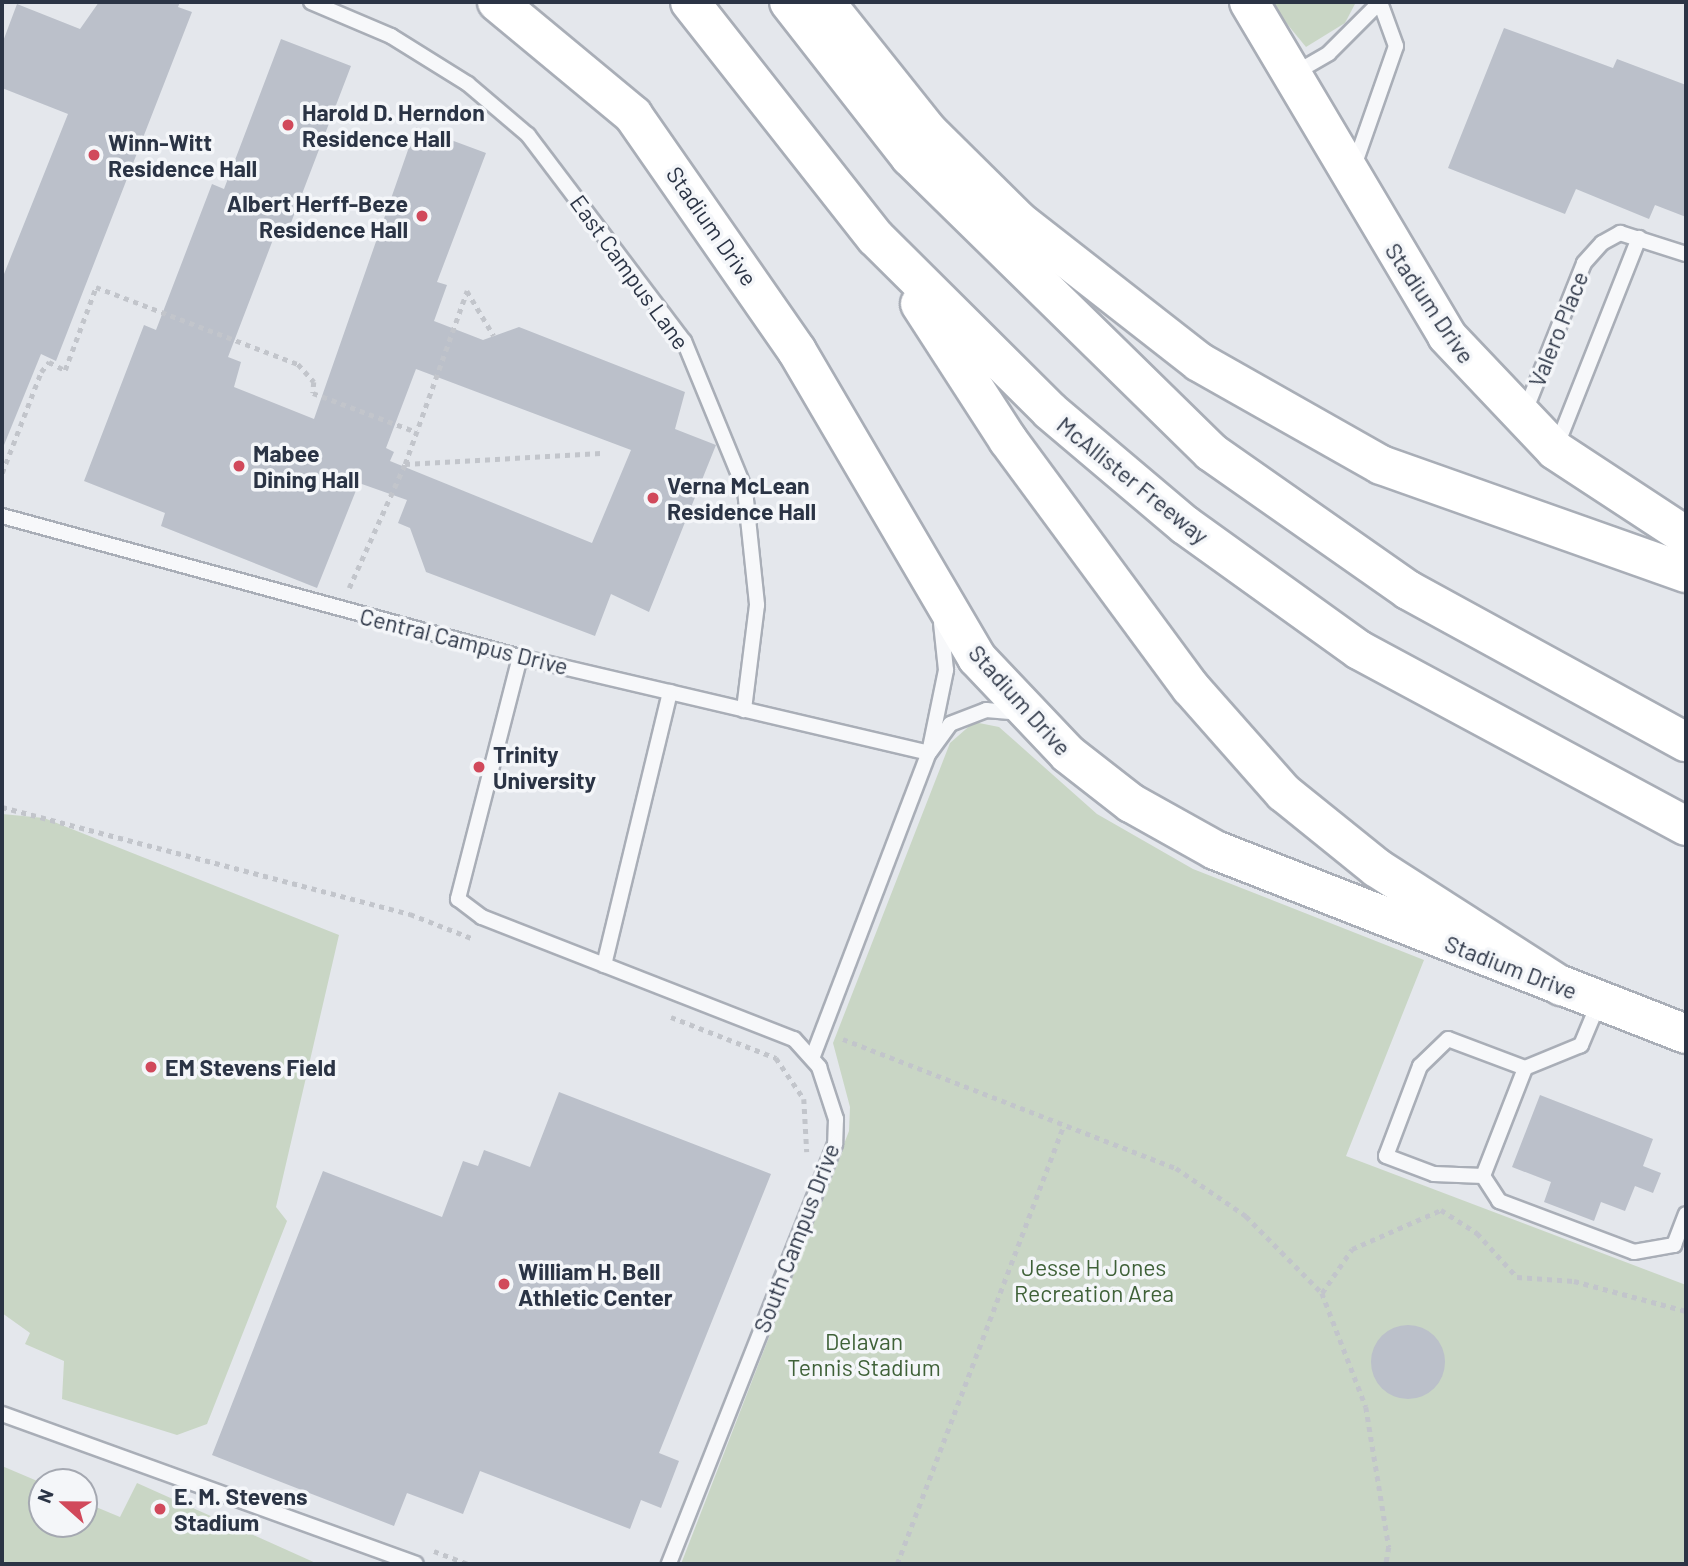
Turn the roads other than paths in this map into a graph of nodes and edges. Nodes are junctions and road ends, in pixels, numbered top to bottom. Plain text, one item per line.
1 (311, 2) edge
2 (497, 2) edge
3 (690, 2) edge
4 (789, 2) edge
5 (825, 2) edge
6 (1249, 2) edge
7 (1380, 2) edge
8 (1295, 73) junction
9 (1351, 176) junction
10 (876, 238) junction
11 (1639, 238) junction
12 (1686, 254) edge
13 (1522, 419) junction
14 (1555, 450) junction
15 (2, 516) edge
16 (1686, 536) edge
17 (1686, 573) edge
18 (936, 589) junction
19 (520, 657) junction
20 (670, 692) junction
21 (744, 710) junction
22 (1030, 715) junction
23 (1686, 742) edge
24 (929, 753) junction
25 (1686, 826) edge
26 (604, 965) junction
27 (1561, 986) junction
28 (1600, 1001) junction
29 (1686, 1034) edge
30 (813, 1056) junction
31 (1525, 1068) junction
32 (1483, 1176) junction
33 (1686, 1214) edge
34 (2, 1414) edge
35 (416, 1564) edge
36 (668, 1564) edge

1 - 21 lane, East Campus Lane
2 - 18 main road, Stadium Drive
3 - 10 main road, McAllister Freeway
4 - 23 main road
5 - 17 main road
6 - 8 main road, Stadium Drive
7 - 8 lane
7 - 9 lane
8 - 9 main road, Stadium Drive
9 - 13 main road, Stadium Drive
10 - 25 main road, McAllister Freeway
10 - 27 main road
11 - 12 lane, Valero Place
11 - 13 lane, Valero Place
11 - 14 lane, Valero Place
13 - 14 main road, Stadium Drive
14 - 16 main road, Stadium Drive
15 - 19 lane, Central Campus Drive
18 - 22 main road, Stadium Drive
18 - 24 lane
19 - 20 lane, Central Campus Drive
19 - 26 lane
20 - 21 lane, Central Campus Drive
20 - 26 lane
21 - 24 lane, Central Campus Drive
22 - 24 lane
22 - 27 main road, Stadium Drive
24 - 30 lane
26 - 30 lane
27 - 28 main road, Stadium Drive
28 - 29 main road, Stadium Drive
28 - 31 lane
30 - 36 lane, South Campus Drive
31 - 32 lane
31 - 32 lane
32 - 33 lane
34 - 35 lane

